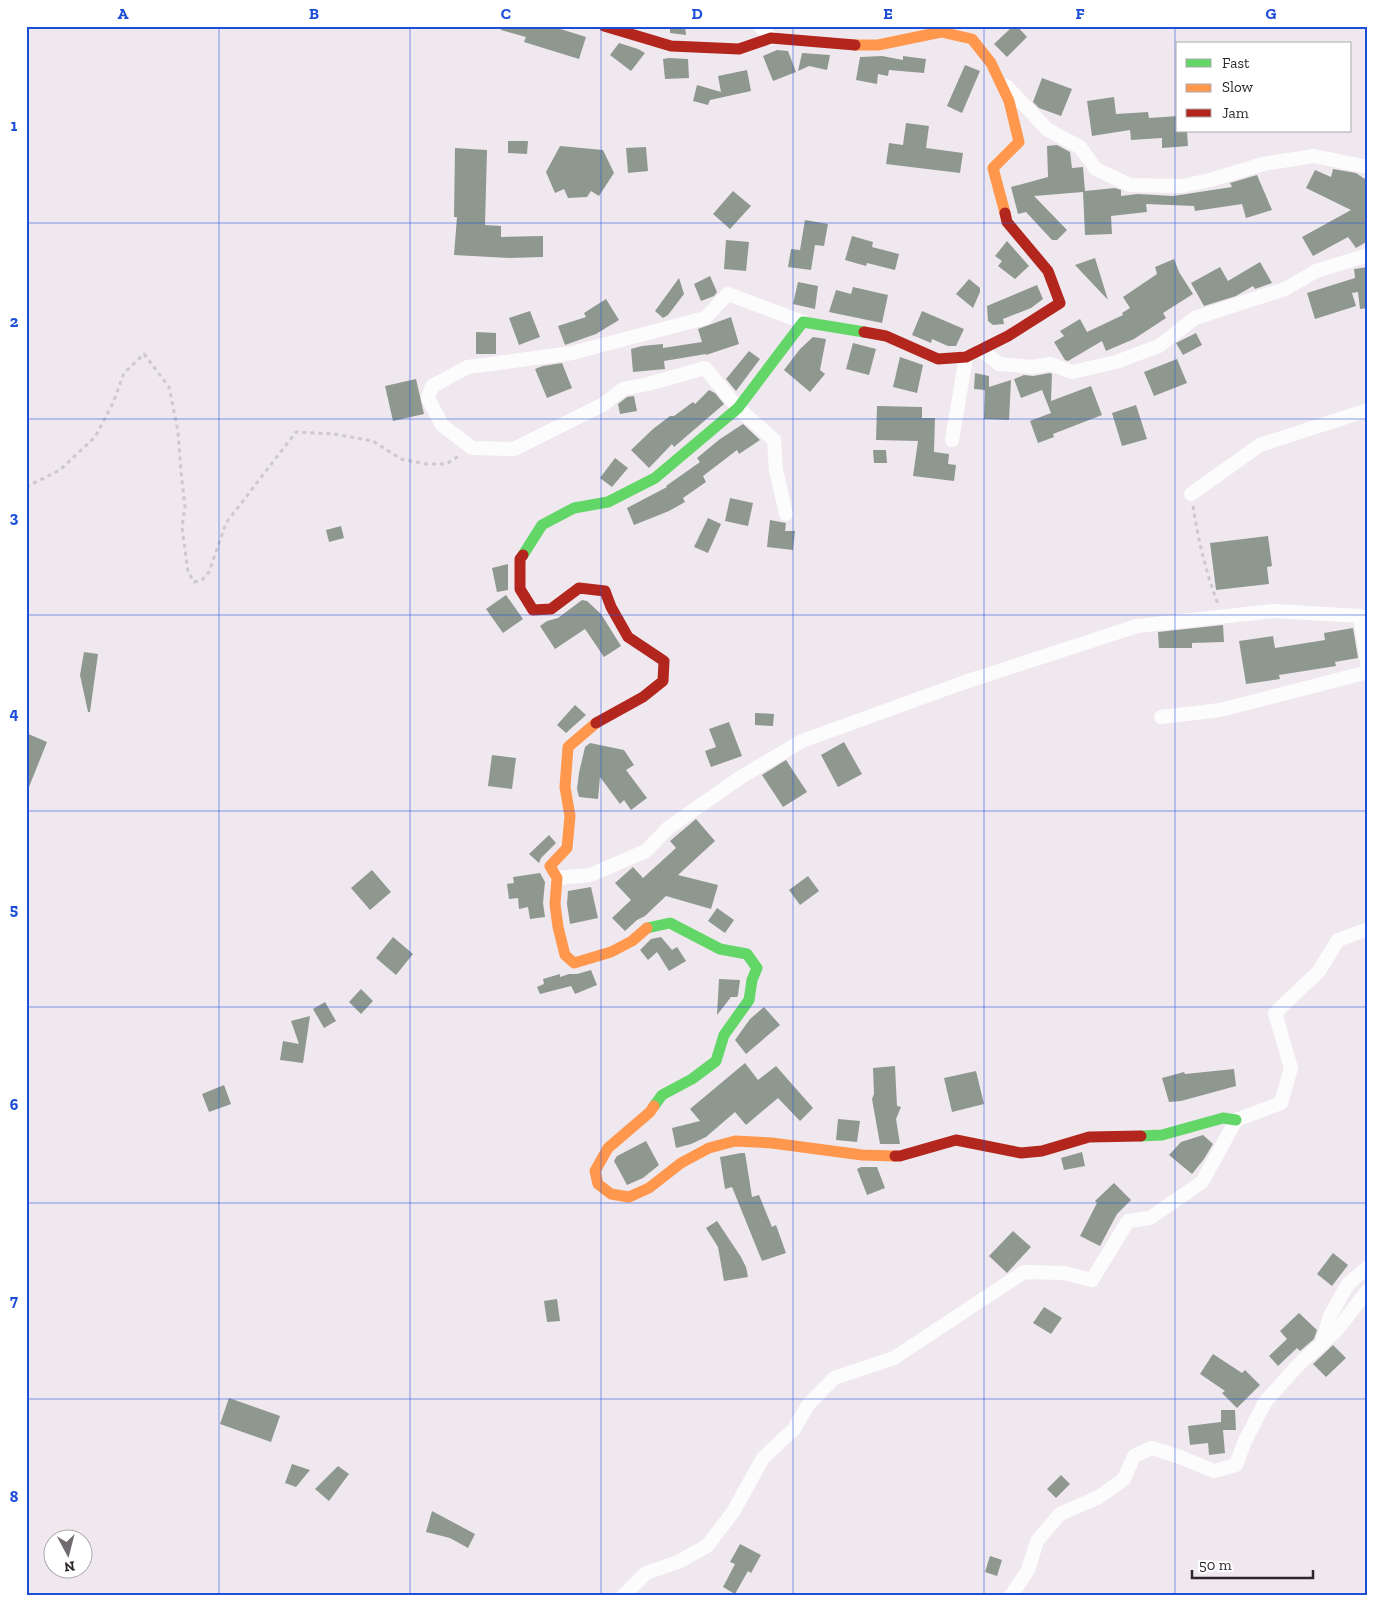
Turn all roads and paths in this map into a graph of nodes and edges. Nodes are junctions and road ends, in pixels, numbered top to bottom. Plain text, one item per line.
1 (604, 26) edge
2 (760, 26) edge
3 (771, 38) junction
4 (997, 76) junction
5 (1368, 167) edge
6 (1368, 255) edge
7 (802, 322) junction
8 (981, 350) junction
9 (966, 357) junction
10 (738, 408) junction
11 (1368, 410) edge
12 (952, 440) dead end
13 (472, 448) junction
14 (26, 487) edge
15 (1191, 494) joint
16 (786, 514) dead end
17 (1223, 616) junction
18 (1368, 668) edge
19 (1368, 672) edge
20 (1161, 716) dead end
21 (557, 878) junction
22 (1368, 929) edge
23 (1236, 1120) junction
24 (1368, 1267) edge
25 (1368, 1290) edge
26 (1322, 1344) junction
27 (623, 1596) edge
28 (1011, 1596) edge

1 - 3 street
2 - 3 street
3 - 4 street
4 - 5 street
4 - 8 street
6 - 8 street
7 - 9 street
7 - 10 street
7 - 13 street
8 - 9 street
9 - 12 street
10 - 13 street
10 - 16 street
10 - 21 street
11 - 15 street
13 - 14 path
15 - 17 path
17 - 18 street
17 - 21 street
19 - 20 street
21 - 23 street
22 - 23 street
23 - 27 street
24 - 26 street
25 - 26 street
26 - 28 street

